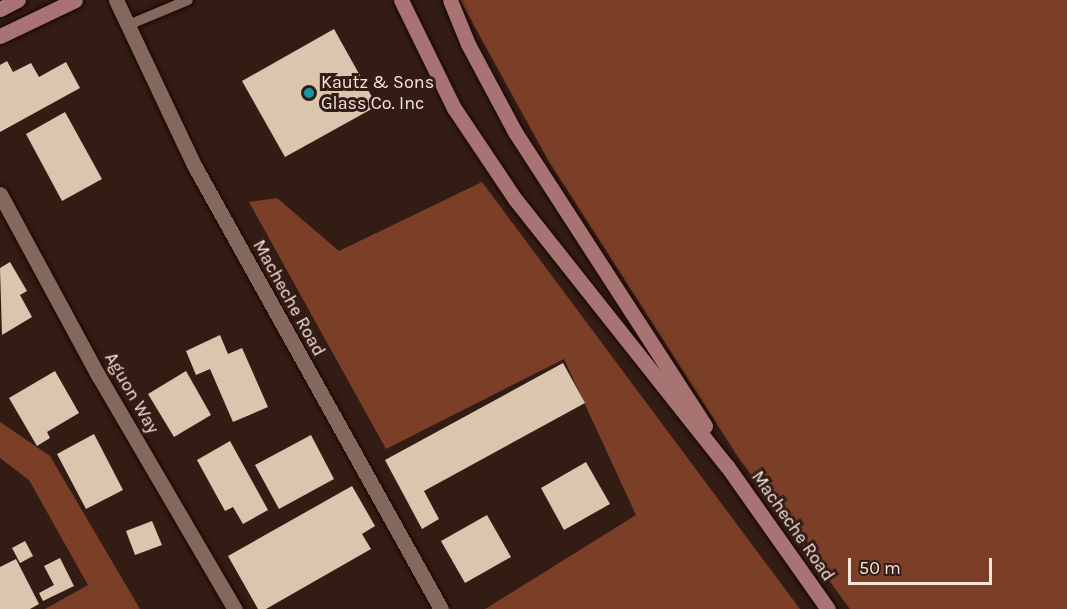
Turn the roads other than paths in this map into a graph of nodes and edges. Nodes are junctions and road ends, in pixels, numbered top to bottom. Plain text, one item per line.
1 (18, 0) edge
2 (75, 0) edge
3 (116, 0) edge
4 (189, 0) edge
5 (401, 0) edge
6 (450, 0) edge
7 (0, 9) edge
8 (126, 26) junction
9 (0, 36) edge
10 (0, 194) edge
11 (727, 466) junction
12 (235, 609) edge
13 (441, 609) edge
14 (828, 609) edge

1 - 7 main road
2 - 9 main road
3 - 8 street, Macheche Road
4 - 8 lane
5 - 11 main road, Macheche Road
6 - 11 main road, Macheche Road
8 - 13 street, Macheche Road
10 - 12 street, Aguon Way
11 - 14 main road, Macheche Road

